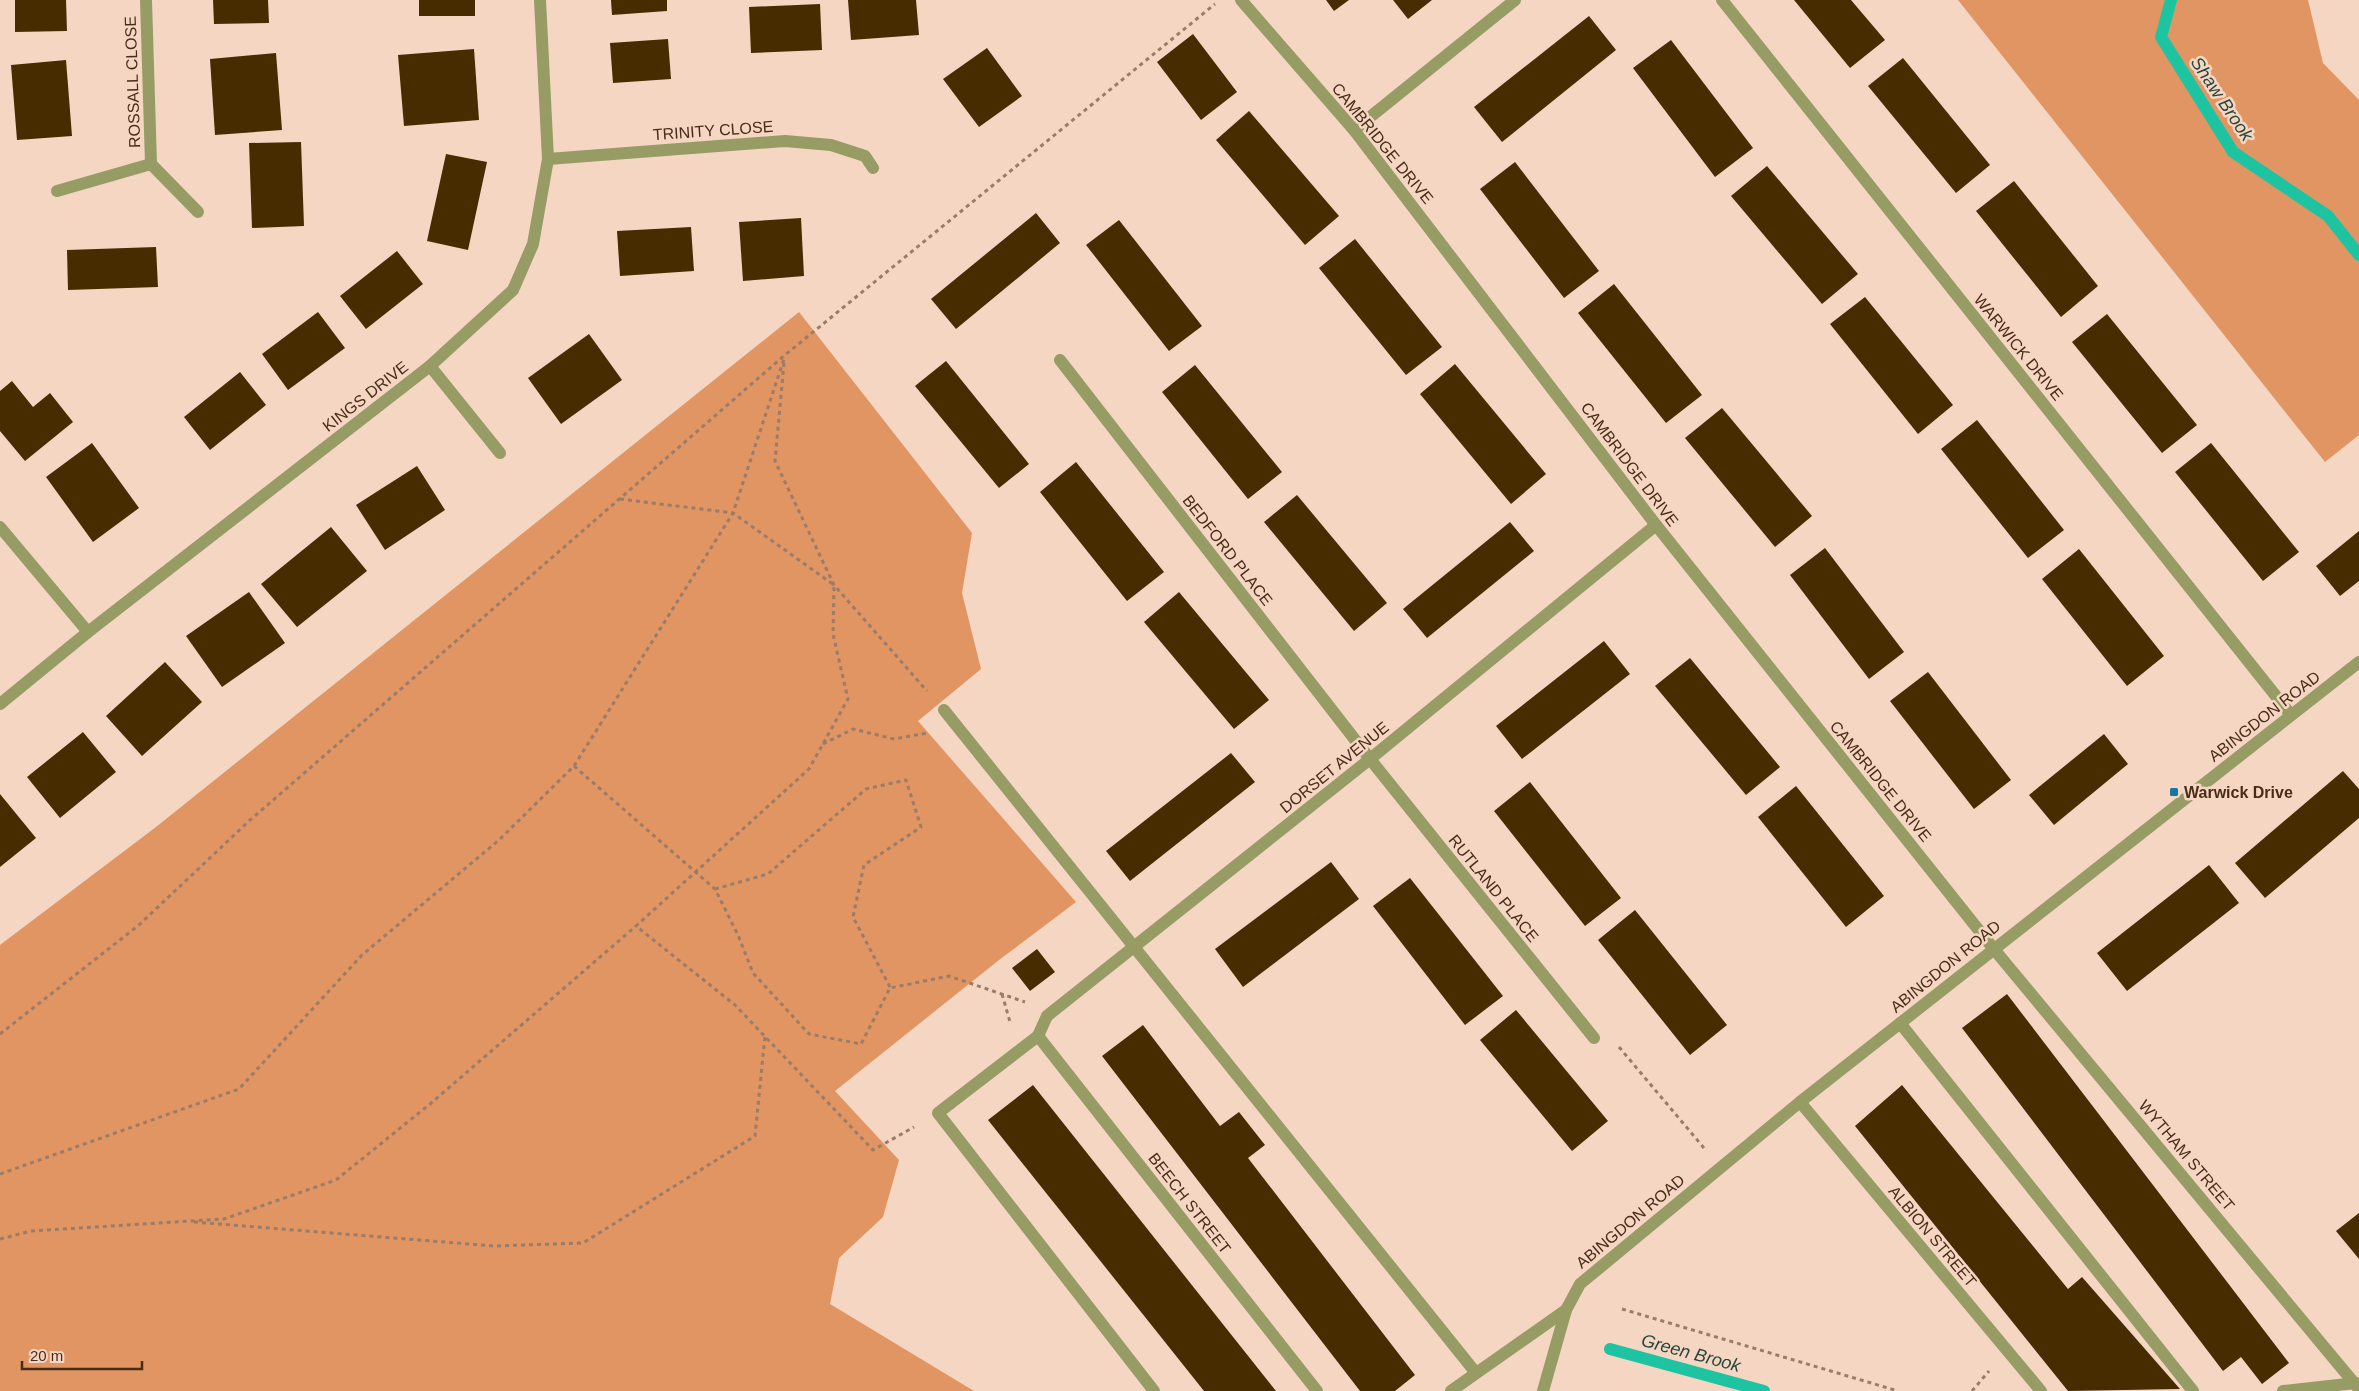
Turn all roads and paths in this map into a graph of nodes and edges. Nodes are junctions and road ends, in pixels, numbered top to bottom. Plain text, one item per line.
1 (146, 0) edge
2 (540, 0) edge
3 (1219, 0) edge
4 (1241, 0) edge
5 (1515, 0) edge
6 (1722, 0) edge
7 (1354, 130) junction
8 (548, 159) junction
9 (152, 164) junction
10 (873, 168) dead end
11 (57, 191) dead end
12 (198, 212) dead end
13 (785, 355) junction
14 (1060, 360) dead end
15 (430, 366) junction
16 (500, 453) dead end
17 (620, 499) junction
18 (733, 513) junction
19 (1656, 525) junction
20 (0, 526) edge
21 (834, 585) junction
22 (88, 632) junction
23 (2359, 662) edge
24 (0, 704) edge
25 (944, 710) joint
26 (2291, 715) junction
27 (957, 727) junction
28 (823, 744) junction
29 (1370, 759) junction
30 (574, 766) junction
31 (695, 872) junction
32 (714, 889) junction
33 (636, 926) junction
34 (1135, 946) junction
35 (1993, 948) junction
36 (890, 988) junction
37 (1052, 1012) junction
38 (1900, 1023) junction
39 (0, 1034) edge
40 (765, 1036) junction
41 (1038, 1036) junction
42 (1594, 1038) joint
43 (1800, 1102) junction
44 (938, 1113) junction
45 (1720, 1167) junction
46 (0, 1174) edge
47 (181, 1222) junction
48 (0, 1239) edge
49 (1622, 1309) dead end
50 (1566, 1310) junction
51 (1476, 1373) junction
52 (2358, 1386) edge
53 (1154, 1391) edge
54 (1317, 1391) edge
55 (1451, 1391) edge
56 (1543, 1391) edge
57 (1898, 1391) edge
58 (2041, 1391) edge
59 (2193, 1391) edge
60 (2282, 1391) edge

1 - 9 street, ROSSALL CLOSE
2 - 8 street, KINGS DRIVE
3 - 13 path
4 - 7 street, CAMBRIDGE DRIVE
5 - 7 street
6 - 26 street, WARWICK DRIVE
7 - 19 street, CAMBRIDGE DRIVE
8 - 10 street, TRINITY CLOSE
8 - 15 street, KINGS DRIVE
9 - 11 street, ROSSALL CLOSE
9 - 12 street, ROSSALL CLOSE
13 - 17 path
13 - 18 path
13 - 21 path
14 - 29 street, BEDFORD PLACE
15 - 16 street
15 - 22 street, KINGS DRIVE
17 - 18 path
17 - 39 path
18 - 21 path
18 - 30 path
19 - 29 street, DORSET AVENUE
19 - 35 street, CAMBRIDGE DRIVE
20 - 22 street
21 - 25 path
21 - 28 path
22 - 24 street, KINGS DRIVE
23 - 26 street, ABINGDON ROAD
25 - 27 street
26 - 35 street, ABINGDON ROAD
27 - 28 path
27 - 34 street
28 - 31 path
29 - 34 street, DORSET AVENUE
29 - 42 street, RUTLAND PLACE
30 - 31 path
30 - 46 path
31 - 32 path
31 - 33 path
32 - 36 path
32 - 36 path
33 - 40 path
33 - 47 path
34 - 37 street, DORSET AVENUE
34 - 51 street
35 - 38 street, ABINGDON ROAD
35 - 52 street, WYTHAM STREET
36 - 37 path
37 - 41 street, DORSET AVENUE
38 - 43 street, ABINGDON ROAD
38 - 59 street
40 - 44 path
40 - 47 path
41 - 44 street
41 - 54 street, BEECH STREET
42 - 45 path
43 - 45 street, ABINGDON ROAD
43 - 58 street, ALBION STREET
44 - 53 street
45 - 50 street, ABINGDON ROAD
47 - 48 path
49 - 57 path
50 - 51 street
50 - 56 street
51 - 55 street
52 - 60 street

